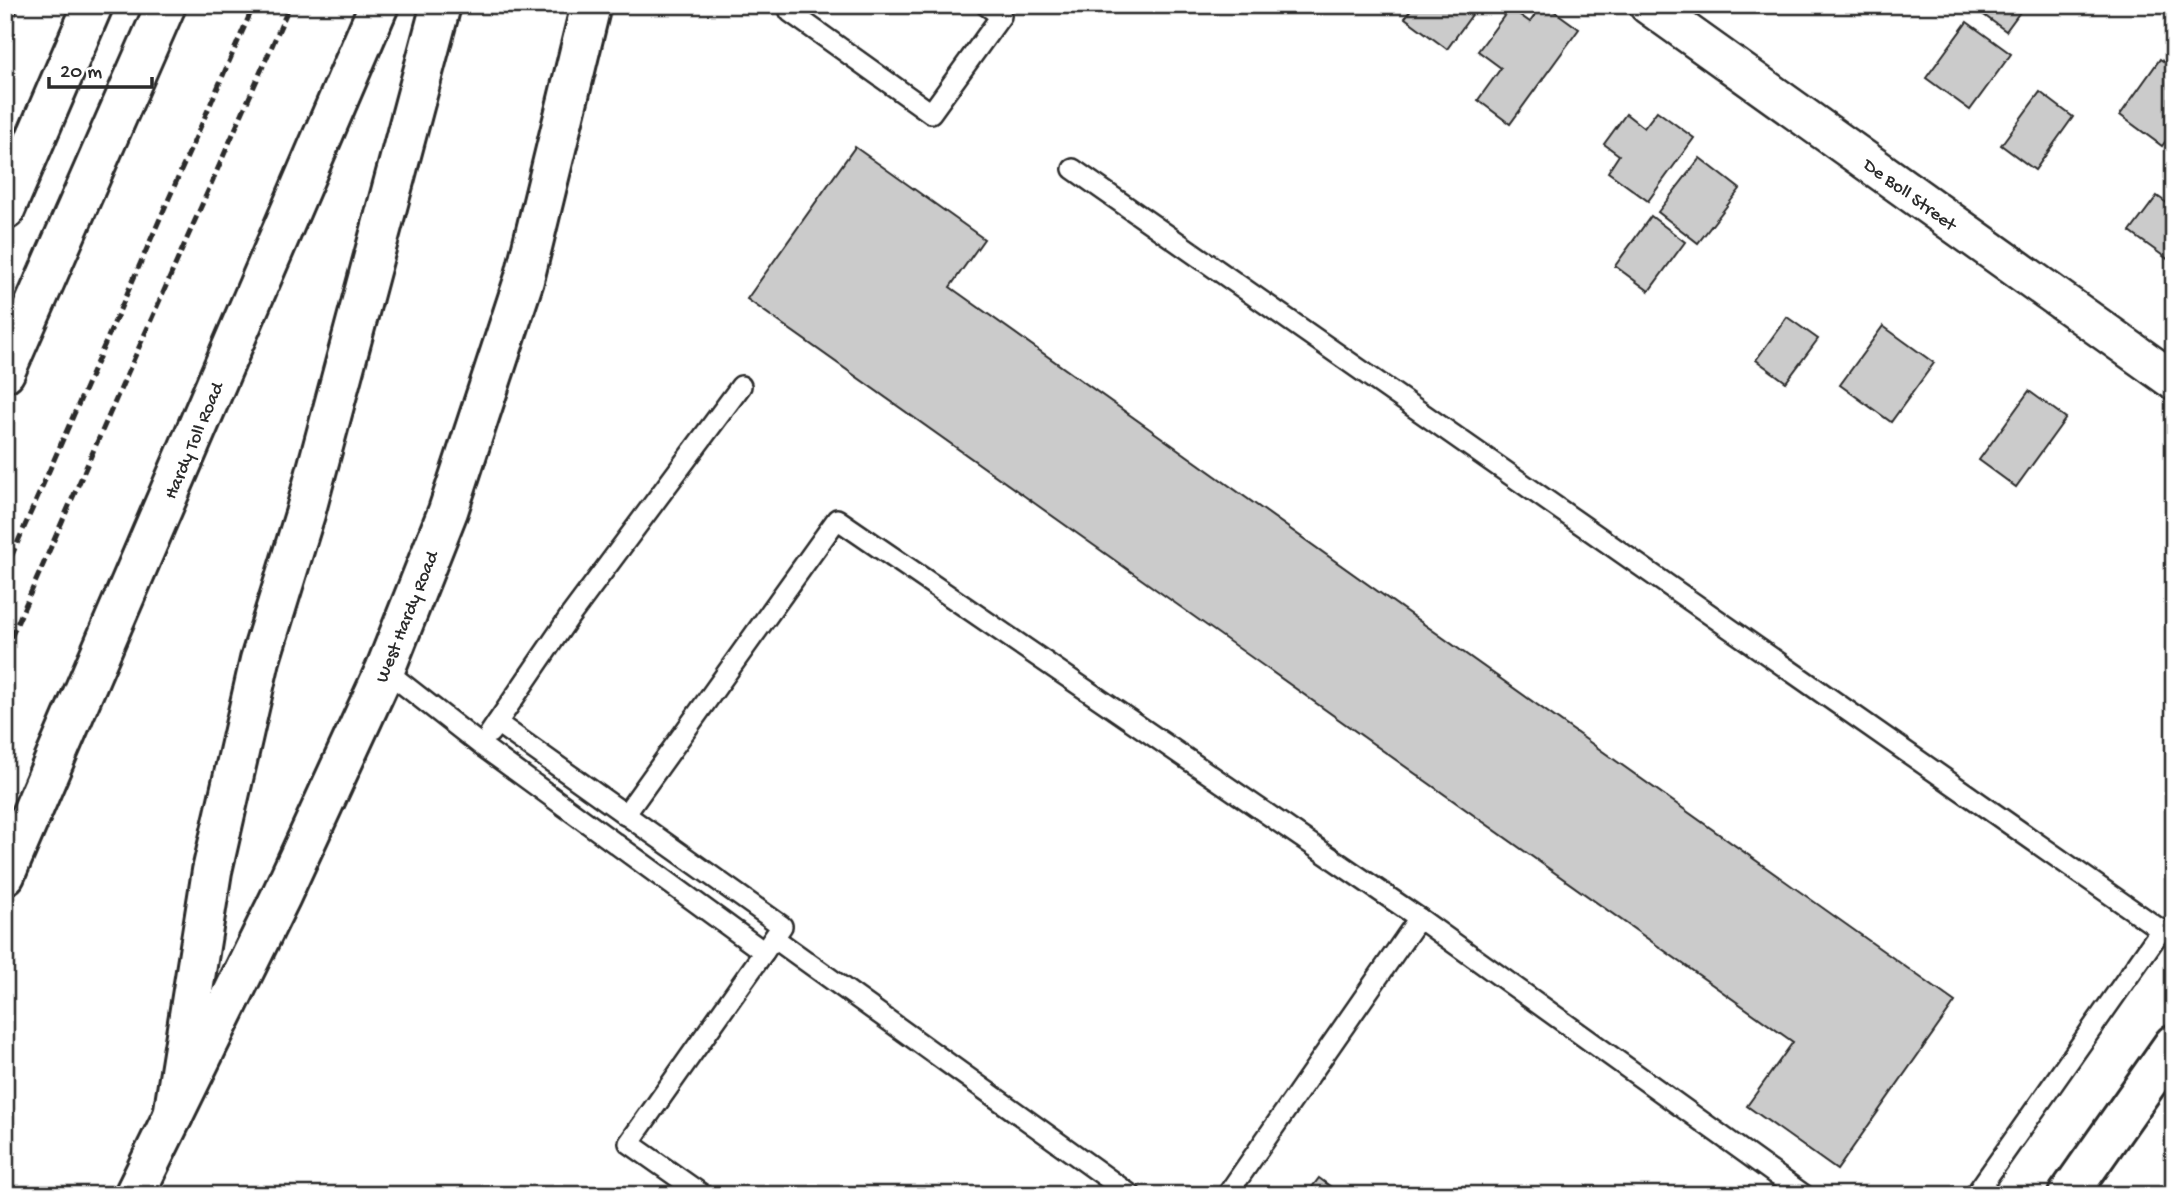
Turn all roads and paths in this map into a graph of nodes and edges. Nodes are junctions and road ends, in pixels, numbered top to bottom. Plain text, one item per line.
1 (93, 5) edge
2 (166, 5) edge
3 (379, 5) edge
4 (441, 5) edge
5 (590, 5) edge
6 (793, 5) edge
7 (986, 5) edge
8 (1648, 5) edge
9 (1073, 169) dead end
10 (5, 211) edge
11 (5, 372) edge
12 (2174, 381) edge
13 (741, 386) dead end
14 (385, 670) junction
15 (497, 723) junction
16 (482, 746) junction
17 (625, 815) junction
18 (5, 874) edge
19 (1419, 918) junction
20 (769, 945) junction
21 (2174, 1044) edge
22 (173, 1116) junction
23 (134, 1195) edge
24 (703, 1195) edge
25 (1131, 1195) edge
26 (1227, 1195) edge
27 (1804, 1195) edge
28 (1975, 1195) edge
29 (2068, 1195) edge

1 - 10 main road
2 - 11 main road
3 - 18 main road, Hardy Toll Road
4 - 22 main road
5 - 14 main road, West Hardy Road
6 - 7 lane
8 - 12 street, De Boll Street
9 - 28 lane
13 - 15 lane
14 - 16 lane
14 - 22 main road, West Hardy Road
15 - 16 lane
15 - 17 lane
16 - 20 lane
17 - 19 lane
17 - 20 lane
19 - 26 lane
19 - 27 lane
20 - 24 lane
20 - 25 lane
21 - 29 main road
22 - 23 main road, West Hardy Road

